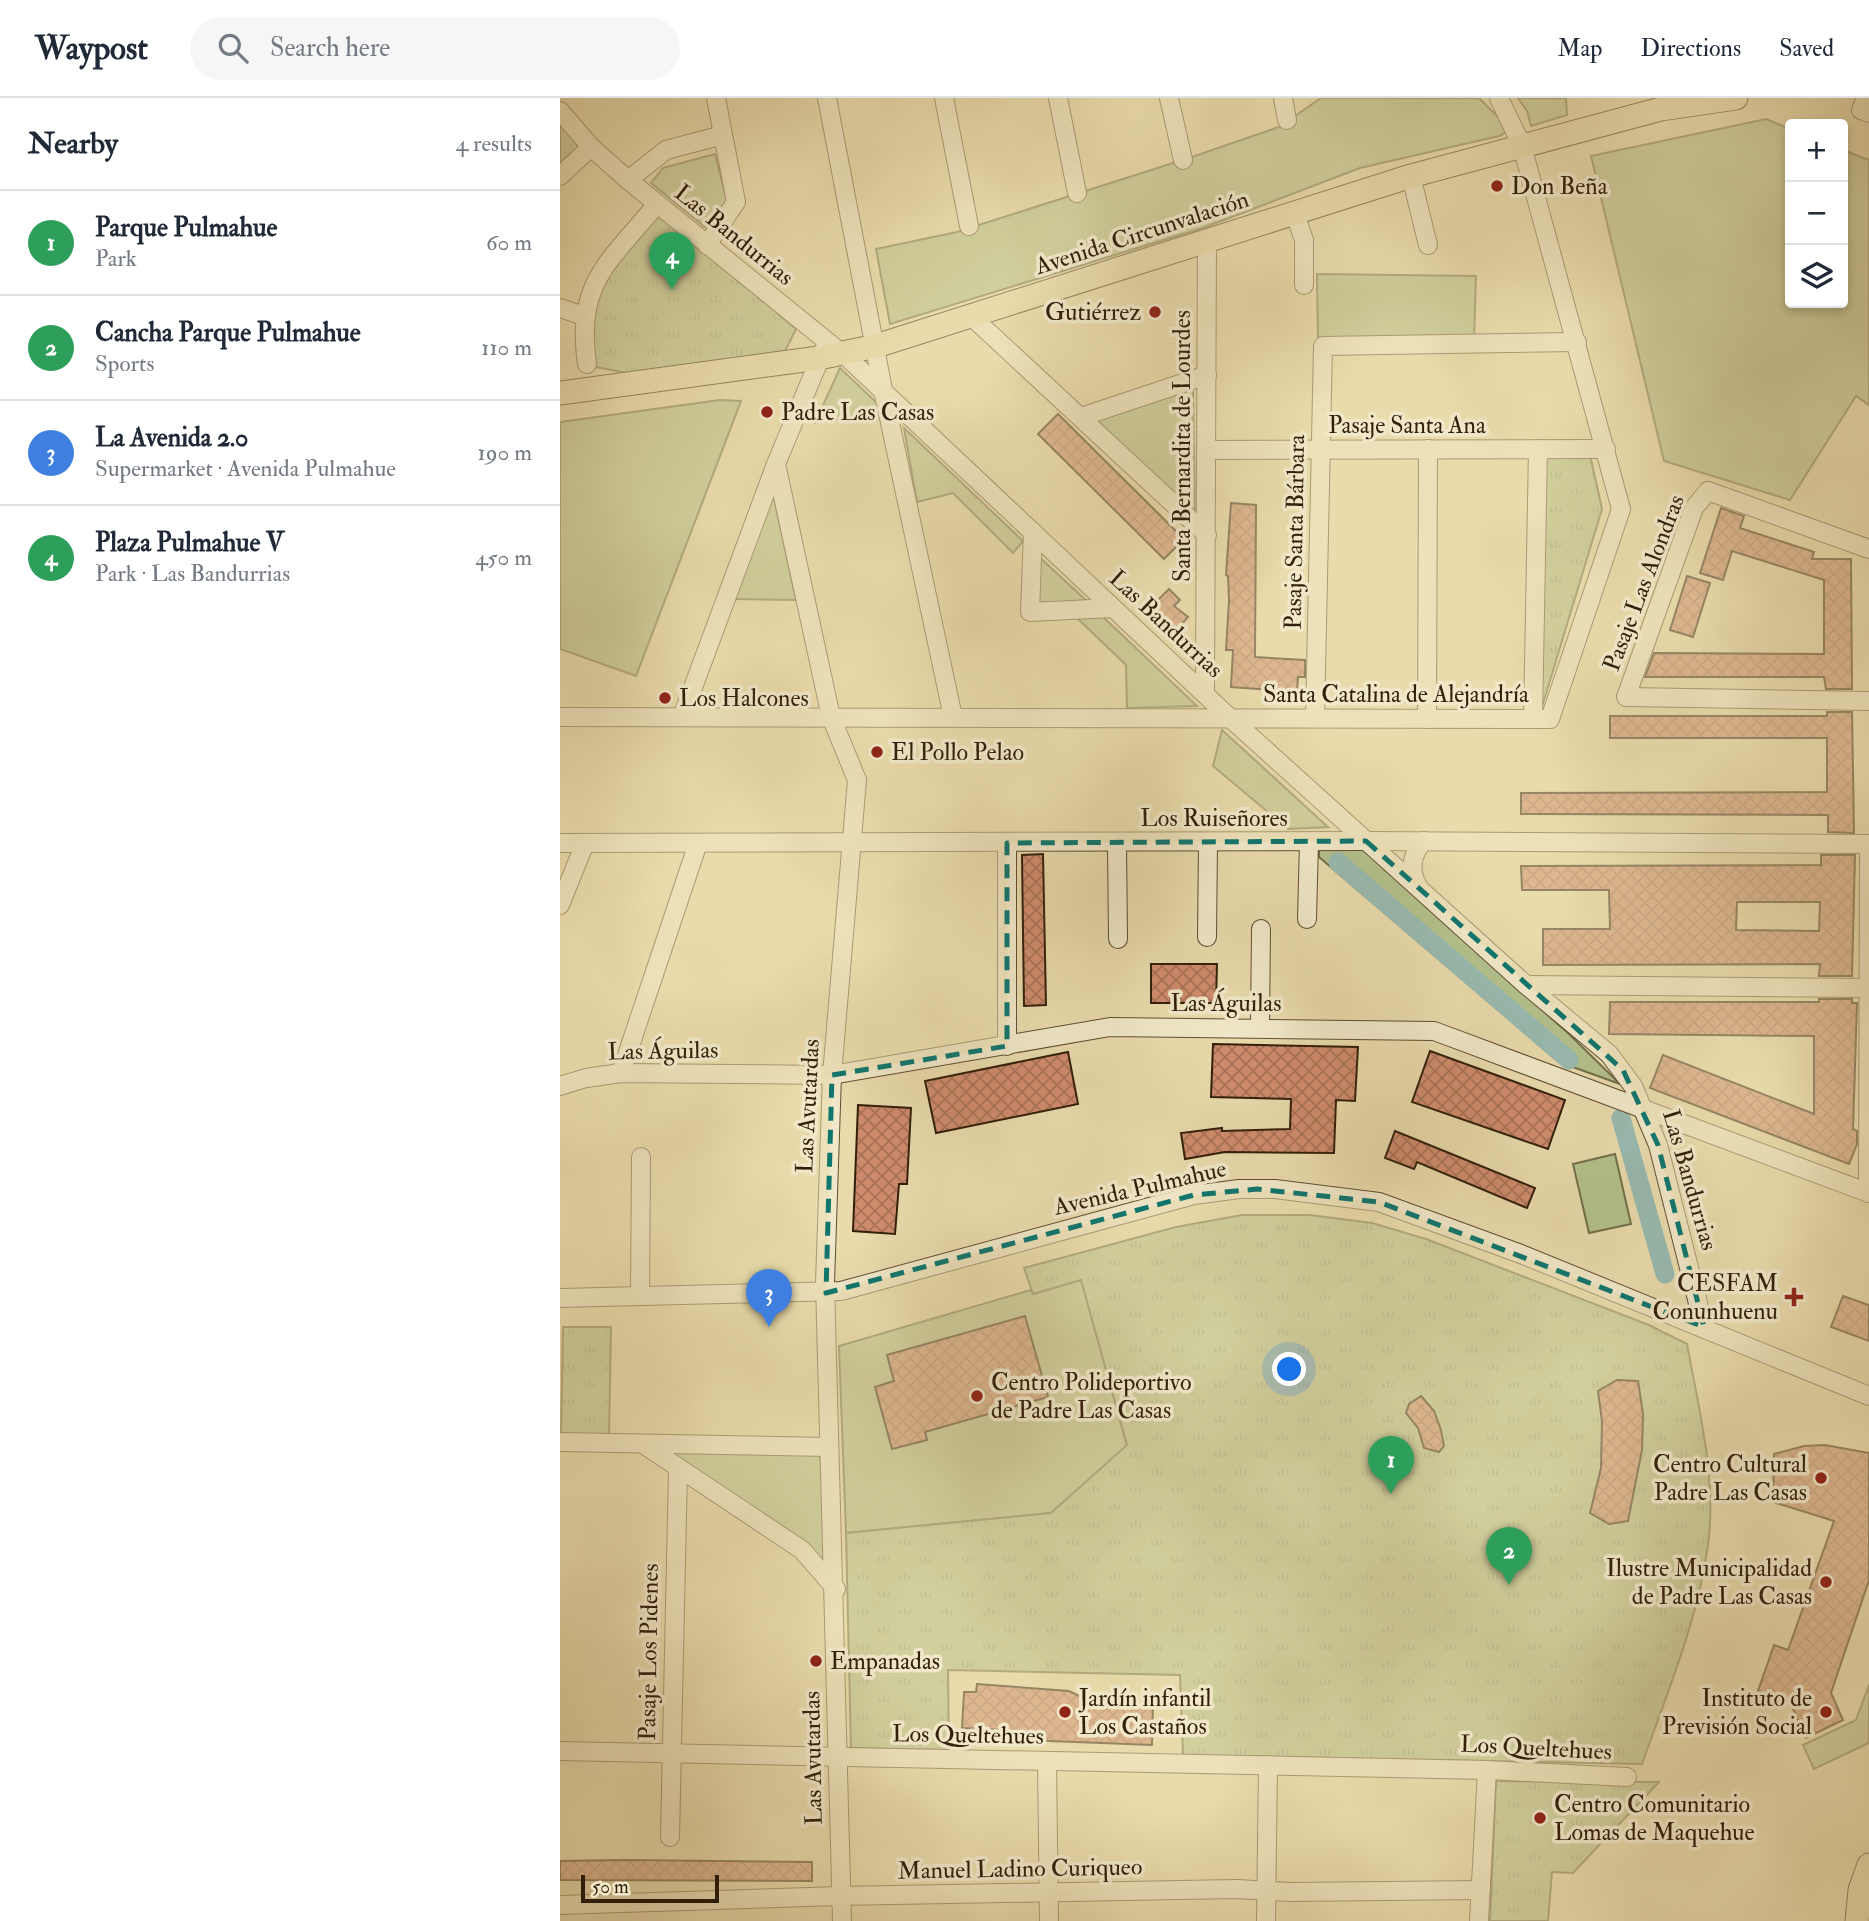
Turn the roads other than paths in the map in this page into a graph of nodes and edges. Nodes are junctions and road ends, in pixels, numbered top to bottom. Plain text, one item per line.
1 (716, 98) edge
2 (827, 98) edge
3 (944, 98) edge
4 (1058, 98) edge
5 (1169, 98) edge
6 (1283, 98) edge
7 (1499, 98) edge
8 (1736, 98) edge
9 (1653, 105) edge
10 (560, 111) edge
11 (1287, 120) dead end
12 (723, 135) junction
13 (1522, 146) junction
14 (591, 147) junction
15 (1183, 160) dead end
16 (560, 176) edge
17 (1411, 176) junction
18 (628, 180) junction
19 (1077, 193) dead end
20 (657, 204) junction
21 (1294, 211) junction
22 (969, 226) dead end
23 (1206, 240) junction
24 (707, 245) junction
25 (1428, 245) dead end
26 (1304, 285) dead end
27 (560, 308) edge
28 (584, 316) junction
29 (971, 316) junction
30 (1577, 342) junction
31 (876, 346) junction
32 (830, 351) junction
33 (587, 364) dead end
34 (1207, 375) junction
35 (883, 390) junction
36 (560, 393) edge
37 (1081, 417) junction
38 (1428, 449) junction
39 (1538, 449) junction
40 (1606, 449) junction
41 (1207, 450) junction
42 (1321, 450) junction
43 (776, 464) junction
44 (1033, 532) junction
45 (1207, 535) junction
46 (1869, 548) edge
47 (1113, 608) junction
48 (1205, 694) junction
49 (1869, 701) edge
50 (560, 717) edge
51 (682, 717) junction
52 (831, 717) junction
53 (953, 717) junction
54 (1230, 718) junction
55 (1315, 718) junction
56 (1427, 719) junction
57 (1532, 719) junction
58 (1366, 841) junction
59 (1424, 841) junction
60 (1310, 842) junction
61 (560, 843) edge
62 (585, 843) junction
63 (698, 843) junction
64 (1007, 843) junction
65 (1117, 843) junction
66 (850, 844) junction
67 (1208, 844) junction
68 (1869, 844) edge
69 (1869, 852) edge
70 (1420, 889) junction
71 (560, 905) edge
72 (1307, 919) dead end
73 (1261, 929) dead end
74 (1207, 937) dead end
75 (1118, 939) dead end
76 (1526, 985) junction
77 (1869, 988) edge
78 (1260, 1027) junction
79 (1007, 1046) junction
80 (621, 1073) junction
81 (832, 1076) junction
82 (560, 1086) edge
83 (1644, 1107) junction
84 (641, 1157) dead end
85 (1868, 1193) edge
86 (826, 1293) junction
87 (640, 1296) junction
88 (560, 1298) edge
89 (1704, 1327) junction
90 (1869, 1396) edge
91 (560, 1442) edge
92 (643, 1444) junction
93 (829, 1447) junction
94 (678, 1469) junction
95 (835, 1589) junction
96 (560, 1751) edge
97 (671, 1754) junction
98 (837, 1757) junction
99 (1047, 1761) junction
100 (1268, 1765) junction
101 (1487, 1770) junction
102 (1628, 1777) dead end
103 (670, 1837) dead end
104 (1869, 1865) edge
105 (1267, 1890) junction
106 (1481, 1890) junction
107 (1048, 1894) junction
108 (839, 1896) junction
109 (560, 1905) edge
110 (842, 1921) edge
111 (1049, 1921) edge
112 (1266, 1921) edge
113 (1479, 1921) edge
114 (1857, 1921) edge

1 - 12 street
2 - 31 street
3 - 22 street
4 - 19 street
5 - 15 street
6 - 11 street
7 - 13 street, Santa Catalina de Alejandría
8 - 9 main road, Avenida Circunvalación
9 - 13 main road, Avenida Circunvalación
10 - 14 street, Las Bandurrias
12 - 18 street
12 - 24 street
13 - 17 main road, Avenida Circunvalación
13 - 30 street, Santa Catalina de Alejandría
14 - 16 street
14 - 18 street, Las Bandurrias
17 - 21 main road, Avenida Circunvalación
17 - 25 street
18 - 20 street, Las Bandurrias
20 - 24 street, Las Bandurrias
20 - 28 street
21 - 23 main road, Avenida Circunvalación
21 - 26 street
23 - 29 main road, Avenida Circunvalación
23 - 34 street, Santa Bernardita de Lourdes
24 - 32 street, Las Bandurrias
27 - 28 street
28 - 33 street
29 - 31 main road, Avenida Circunvalación
29 - 37 street
30 - 40 street, Santa Catalina de Alejandría
30 - 42 street, Pasaje Santa Bárbara
31 - 32 main road, Avenida Circunvalación
31 - 35 street
32 - 35 street, Las Bandurrias
32 - 36 main road, Avenida Circunvalación
32 - 43 street
34 - 37 street
34 - 41 street, Santa Bernardita de Lourdes
35 - 44 street, Las Bandurrias
35 - 53 street
37 - 45 street
38 - 39 street, Pasaje Santa Ana
38 - 42 street, Pasaje Santa Ana
38 - 56 street
39 - 40 street, Pasaje Santa Ana
39 - 57 street
40 - 57 street, Santa Catalina de Alejandría
41 - 42 street, Pasaje Santa Ana
41 - 45 street, Santa Bernardita de Lourdes
42 - 55 street, Pasaje Santa Bárbara
43 - 51 street
43 - 52 street, Las Avutardas
44 - 47 street, Las Bandurrias
44 - 47 street
45 - 48 street, Santa Bernardita de Lourdes
46 - 49 street, Pasaje Las Alondras
47 - 48 street, Las Bandurrias
48 - 54 street, Las Bandurrias
50 - 51 street, Santa Catalina de Alejandría
51 - 52 street, Santa Catalina de Alejandría
52 - 53 street, Santa Catalina de Alejandría
52 - 66 street, Las Avutardas
53 - 54 street, Santa Catalina de Alejandría
54 - 55 street, Santa Catalina de Alejandría
54 - 58 street, Las Bandurrias
55 - 56 street, Santa Catalina de Alejandría
56 - 57 street, Santa Catalina de Alejandría
58 - 59 street, Los Ruiseñores
58 - 60 street, Los Ruiseñores
58 - 70 street, Las Bandurrias
59 - 68 street, Los Ruiseñores
59 - 70 street
60 - 67 street, Los Ruiseñores
60 - 72 street
61 - 62 street, Los Ruiseñores
62 - 63 street, Los Ruiseñores
62 - 71 street
63 - 66 street, Los Ruiseñores
63 - 80 street
64 - 65 street, Los Ruiseñores
64 - 66 street, Los Ruiseñores
64 - 79 street
65 - 67 street, Los Ruiseñores
65 - 75 street
66 - 81 street, Las Avutardas
67 - 74 street
69 - 77 street
70 - 76 street, Las Bandurrias
73 - 78 street
76 - 77 street
76 - 83 street, Las Bandurrias
77 - 85 street
78 - 79 street, Las Águilas
78 - 83 street, Las Águilas
79 - 81 street, Las Águilas
80 - 81 street, Las Águilas
80 - 82 street, Las Águilas
81 - 86 street, Las Avutardas
83 - 85 street, Las Águilas
83 - 89 street, Las Bandurrias
84 - 87 street
86 - 87 street, Avenida Pulmahue
86 - 89 street, Avenida Pulmahue
86 - 93 street, Las Avutardas
87 - 88 street, Avenida Pulmahue
89 - 90 street, Avenida Pulmahue
91 - 92 street
92 - 93 street
92 - 94 street
93 - 95 street, Las Avutardas
94 - 95 street
94 - 97 street, Pasaje Los Pidenes
95 - 98 street, Las Avutardas
96 - 97 street, Los Queltehues
97 - 98 street, Los Queltehues
97 - 103 street, Pasaje Los Pidenes
98 - 99 street, Los Queltehues
98 - 108 street, Las Avutardas
99 - 100 street, Los Queltehues
99 - 107 street
100 - 101 street, Los Queltehues
100 - 105 street
101 - 102 street, Los Queltehues
101 - 106 street
104 - 114 main road
105 - 106 street, Manuel Ladino Curiqueo
105 - 107 street, Manuel Ladino Curiqueo
105 - 112 street
106 - 113 street
107 - 108 street, Manuel Ladino Curiqueo
107 - 111 street
108 - 109 street, Manuel Ladino Curiqueo
108 - 110 street, Las Avutardas

